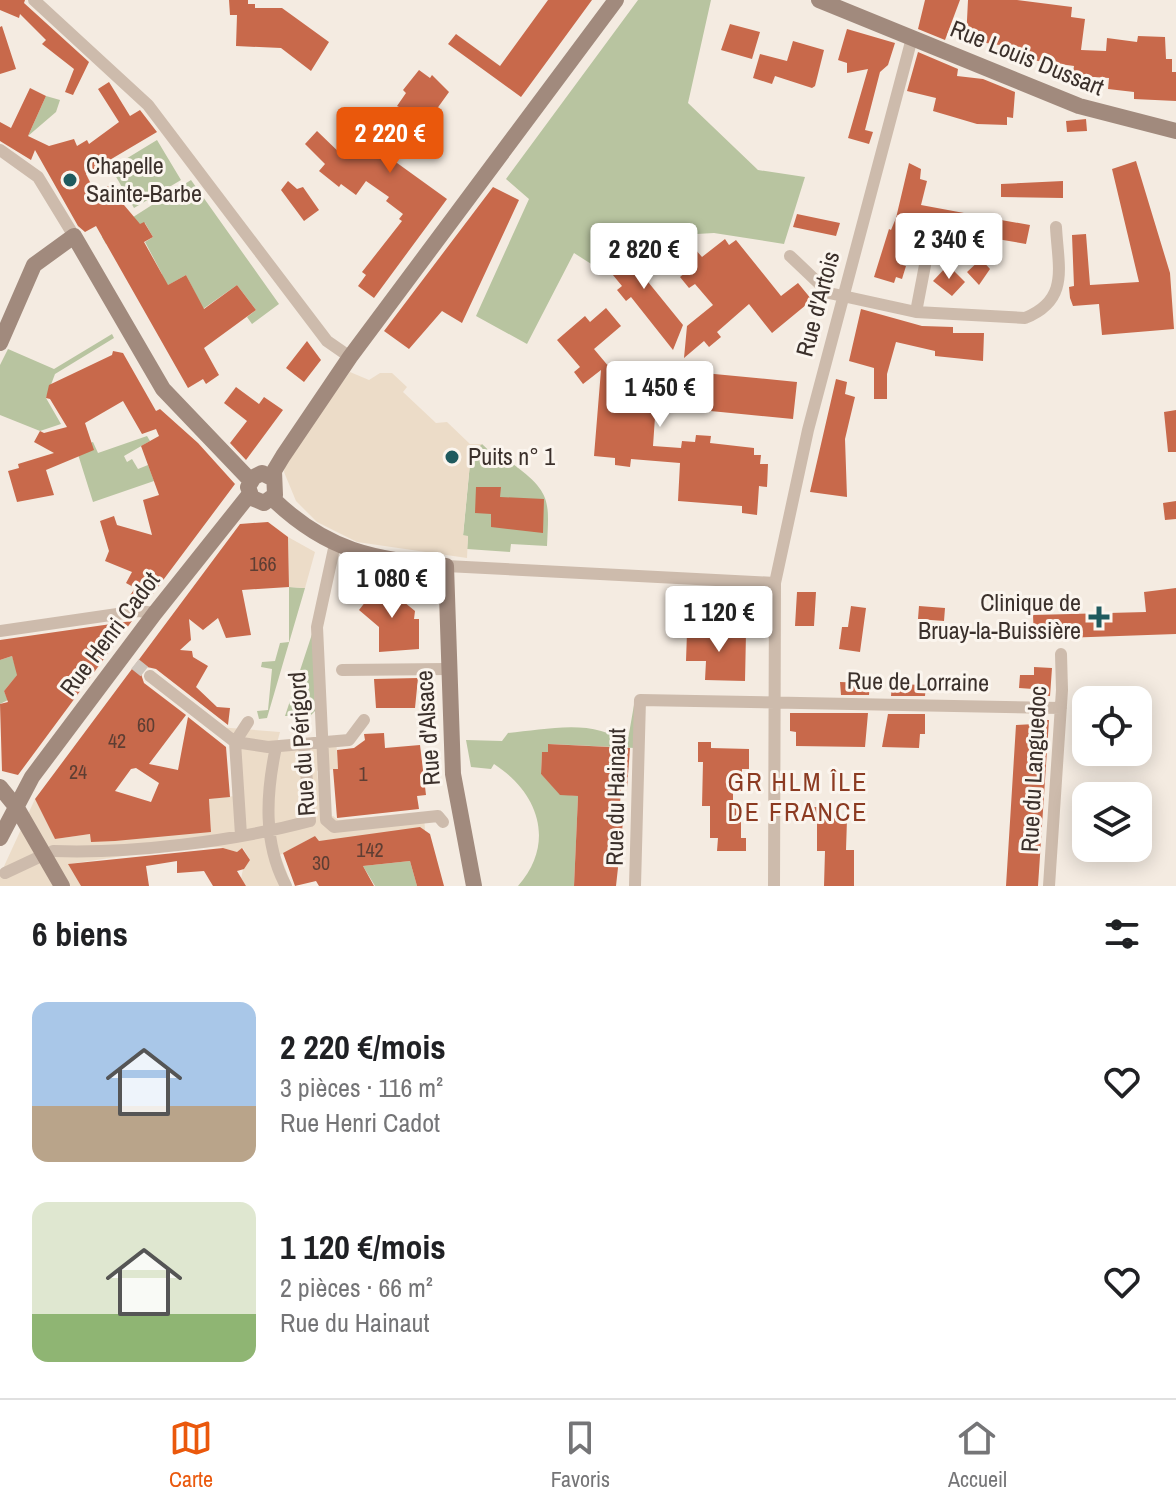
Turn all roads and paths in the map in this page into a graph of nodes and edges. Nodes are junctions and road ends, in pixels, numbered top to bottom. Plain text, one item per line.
1 (34, 0) edge
2 (616, 0) edge
3 (819, 0) edge
4 (912, 38) junction
5 (1176, 131) edge
6 (0, 150) edge
7 (1056, 227) dead end
8 (74, 236) junction
9 (790, 256) dead end
10 (926, 260) dead end
11 (843, 296) junction
12 (916, 312) junction
13 (0, 343) edge
14 (350, 357) junction
15 (274, 479) junction
16 (252, 483) junction
17 (273, 499) junction
18 (335, 544) junction
19 (446, 566) junction
20 (775, 583) junction
21 (155, 613) junction
22 (0, 631) edge
23 (1061, 654) dead end
24 (447, 669) junction
25 (342, 670) dead end
26 (150, 676) tunnel mouth
27 (775, 700) junction
28 (1061, 708) junction
29 (364, 720) dead end
30 (248, 722) dead end
31 (235, 742) junction
32 (320, 742) junction
33 (304, 744) junction
34 (276, 747) junction
35 (0, 787) edge
36 (17, 808) junction
37 (310, 821) junction
38 (451, 821) junction
39 (269, 832) junction
40 (241, 835) junction
41 (0, 838) edge
42 (53, 851) dead end
43 (37, 858) dead end
44 (5, 873) dead end
45 (62, 886) edge
46 (286, 886) edge
47 (474, 886) edge
48 (635, 886) edge
49 (774, 886) edge
50 (1049, 886) edge

1 - 14 street
2 - 14 main road, Rue Henri Cadot
3 - 4 main road, Rue Louis Dussart
4 - 5 main road, Rue Louis Dussart
4 - 11 street, Rue d'Artois
6 - 8 street
7 - 12 street
8 - 13 main road
8 - 16 main road
9 - 11 street
10 - 12 street
11 - 12 street
11 - 20 street, Rue d'Artois
14 - 15 main road, Rue Henri Cadot
14 - 16 main road, Rue Henri Cadot
15 - 16 main road
15 - 17 main road
16 - 17 main road
16 - 21 main road, Rue Henri Cadot
17 - 18 main road
18 - 19 main road
18 - 32 street, Rue du Périgord
19 - 20 street
19 - 24 main road, Rue d'Alsace
20 - 27 street, Rue d'Artois
21 - 22 street
21 - 36 main road, Rue Henri Cadot
23 - 28 street, Rue du Languedoc
24 - 25 street
24 - 38 main road, Rue d'Alsace
26 - 31 street
27 - 28 street, Rue de Lorraine
27 - 48 street, Rue du Hainaut
27 - 49 street, Rue d'Artois
28 - 50 street, Rue du Languedoc
29 - 32 street
30 - 31 street
31 - 34 street
31 - 40 street
32 - 33 street
32 - 38 street, Rue du Périgord
33 - 34 street
33 - 37 street
34 - 39 street
35 - 36 main road
36 - 41 main road, Rue Henri Cadot
36 - 45 main road
37 - 38 street, Rue du Périgord
37 - 39 street, Rue du Périgord
38 - 47 main road, Rue d'Alsace
39 - 40 street, Rue du Périgord
39 - 46 street
40 - 42 street, Rue du Périgord
43 - 44 street

